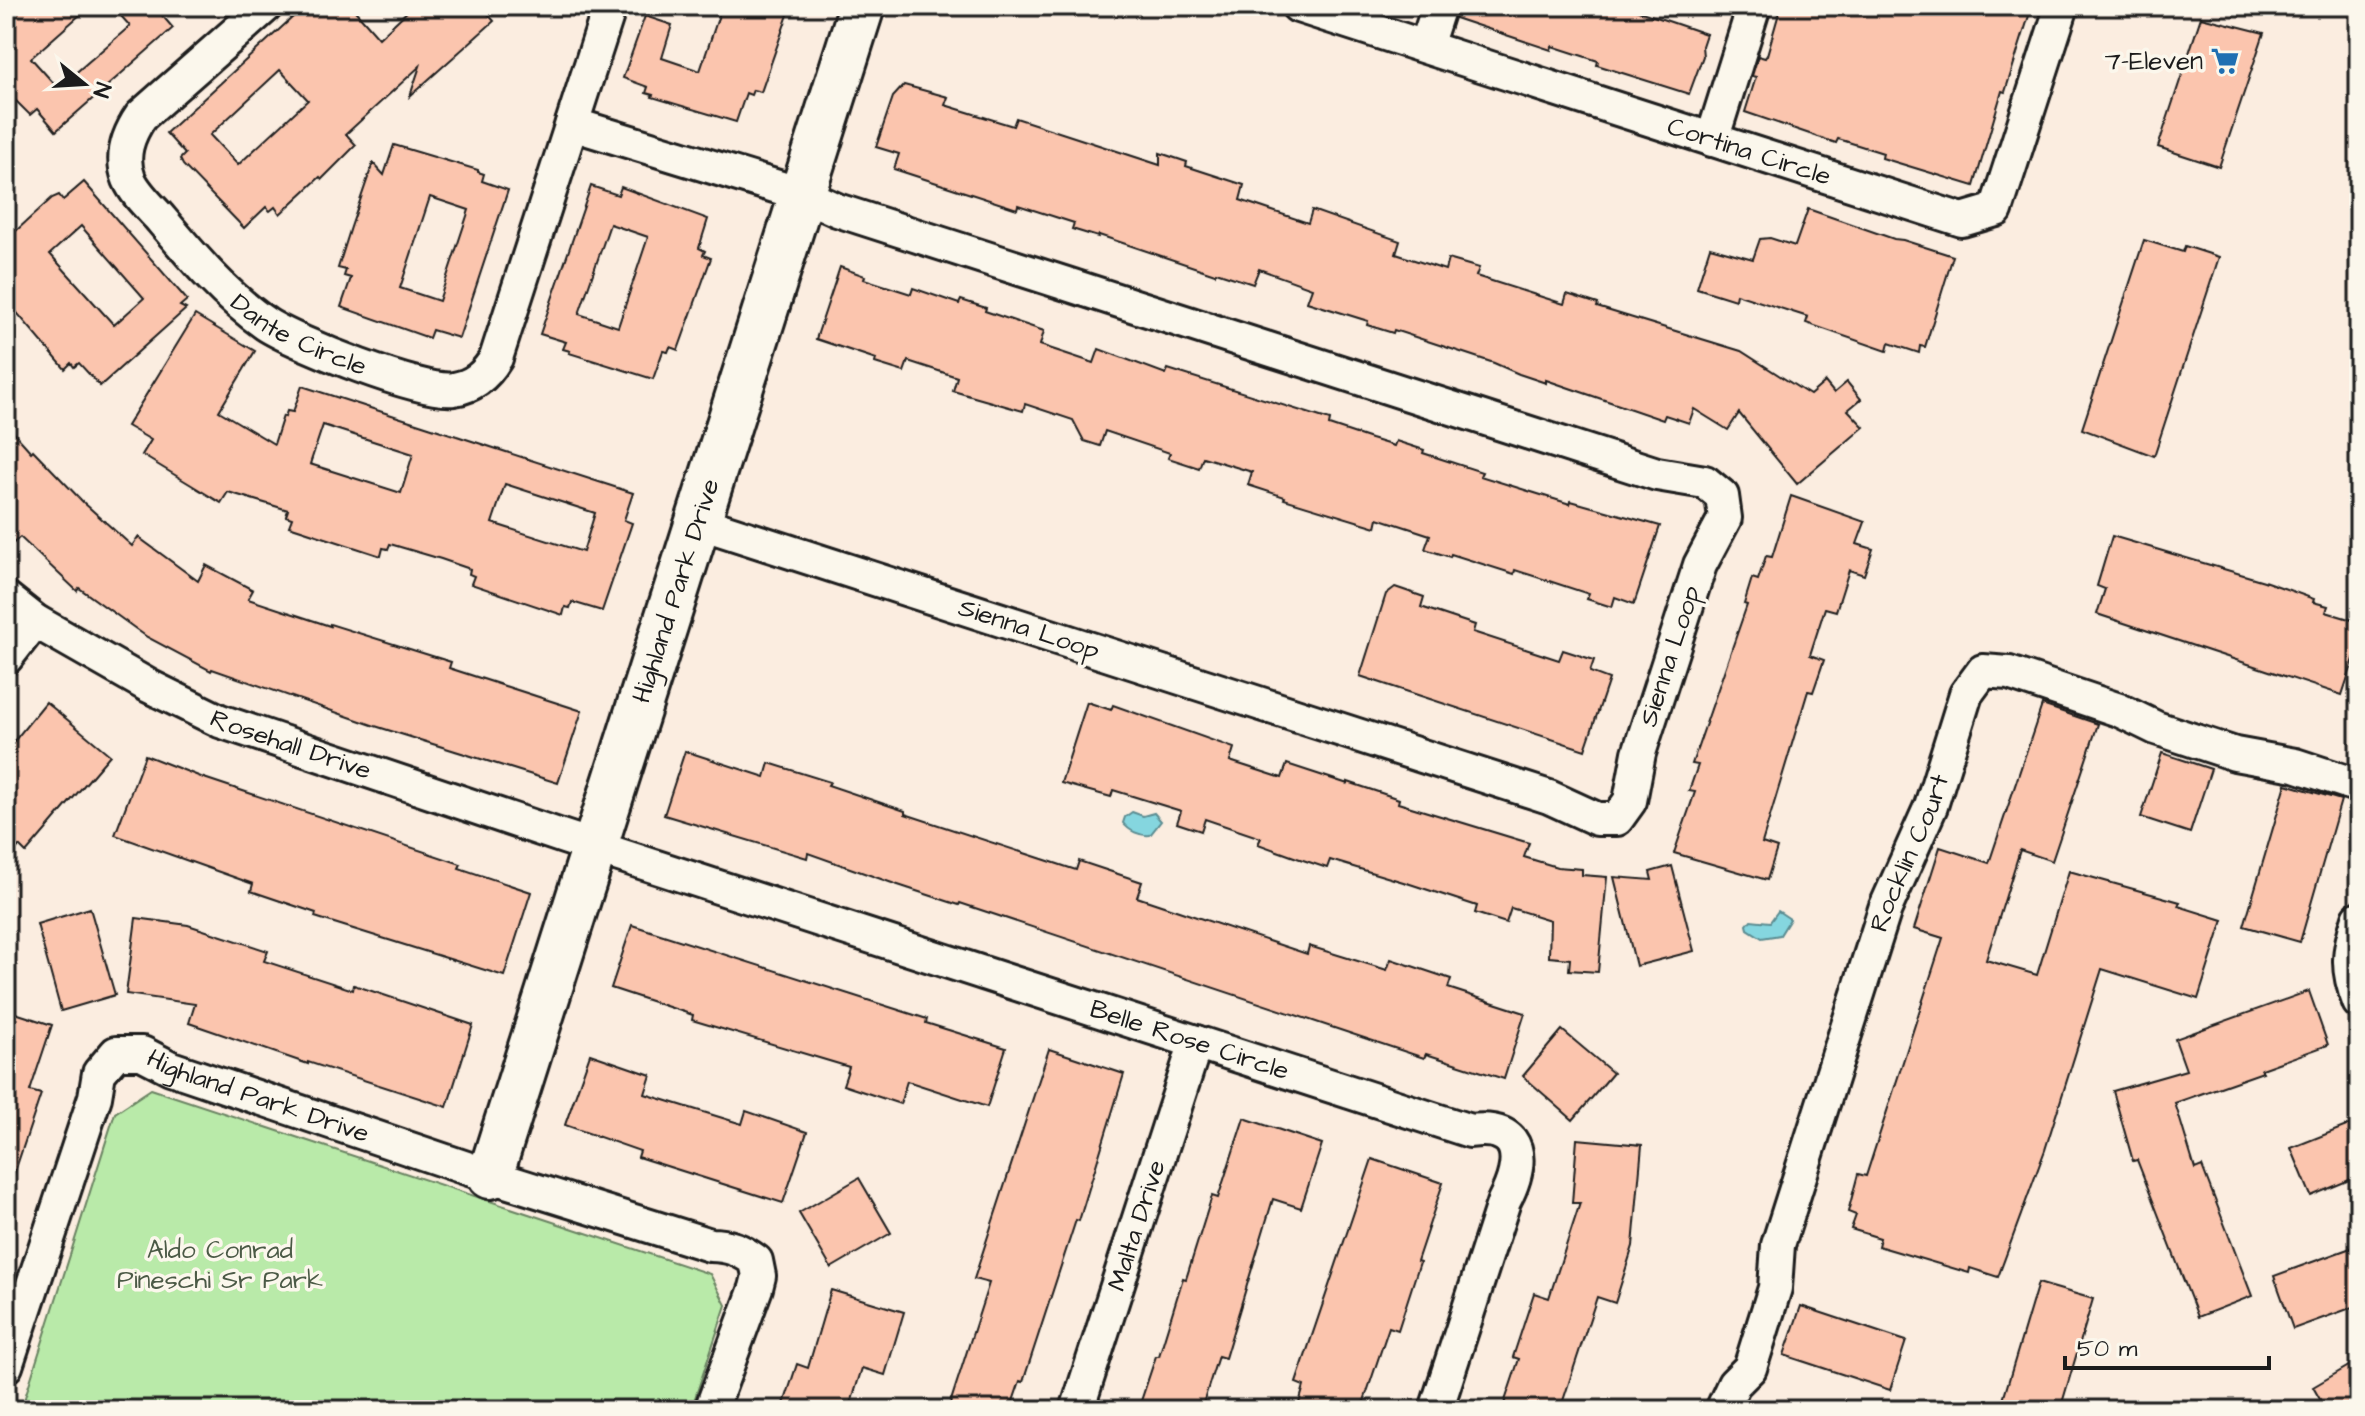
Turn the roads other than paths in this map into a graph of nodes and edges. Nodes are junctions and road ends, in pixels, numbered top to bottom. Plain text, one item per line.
1 (266, 6) edge
2 (610, 6) edge
3 (862, 6) edge
4 (1298, 6) edge
5 (1439, 6) edge
6 (1754, 6) edge
7 (2062, 6) edge
8 (1426, 46) junction
9 (572, 124) junction
10 (1712, 140) junction
11 (804, 195) junction
12 (698, 522) junction
13 (6, 598) edge
14 (35, 621) junction
15 (6, 658) edge
16 (2359, 786) edge
17 (596, 846) junction
18 (2359, 918) edge
19 (2359, 1002) edge
20 (1196, 1042) junction
21 (490, 1176) junction
22 (20, 1276) edge
23 (6, 1366) edge
24 (711, 1410) edge
25 (1077, 1410) edge
26 (1436, 1410) edge
27 (1722, 1410) edge

1 - 9 street, Dante Circle
2 - 9 street, Dante Circle
3 - 11 street, Highland Park Drive
4 - 8 street, Cortina Circle
5 - 8 street
6 - 10 street
7 - 10 street, Cortina Circle
8 - 10 street, Cortina Circle
9 - 11 street
11 - 12 street, Highland Park Drive
11 - 12 street, Sienna Loop
12 - 17 street, Highland Park Drive
13 - 14 street, Rosehall Drive
14 - 15 street
14 - 17 street, Rosehall Drive
16 - 27 street, Rocklin Court
17 - 20 street, Belle Rose Circle
17 - 21 street, Highland Park Drive
18 - 19 street
20 - 25 street, Malta Drive
20 - 26 street, Belle Rose Circle
21 - 22 street, Highland Park Drive
21 - 24 street, Highland Park Drive
22 - 23 street, Highland Park Drive

